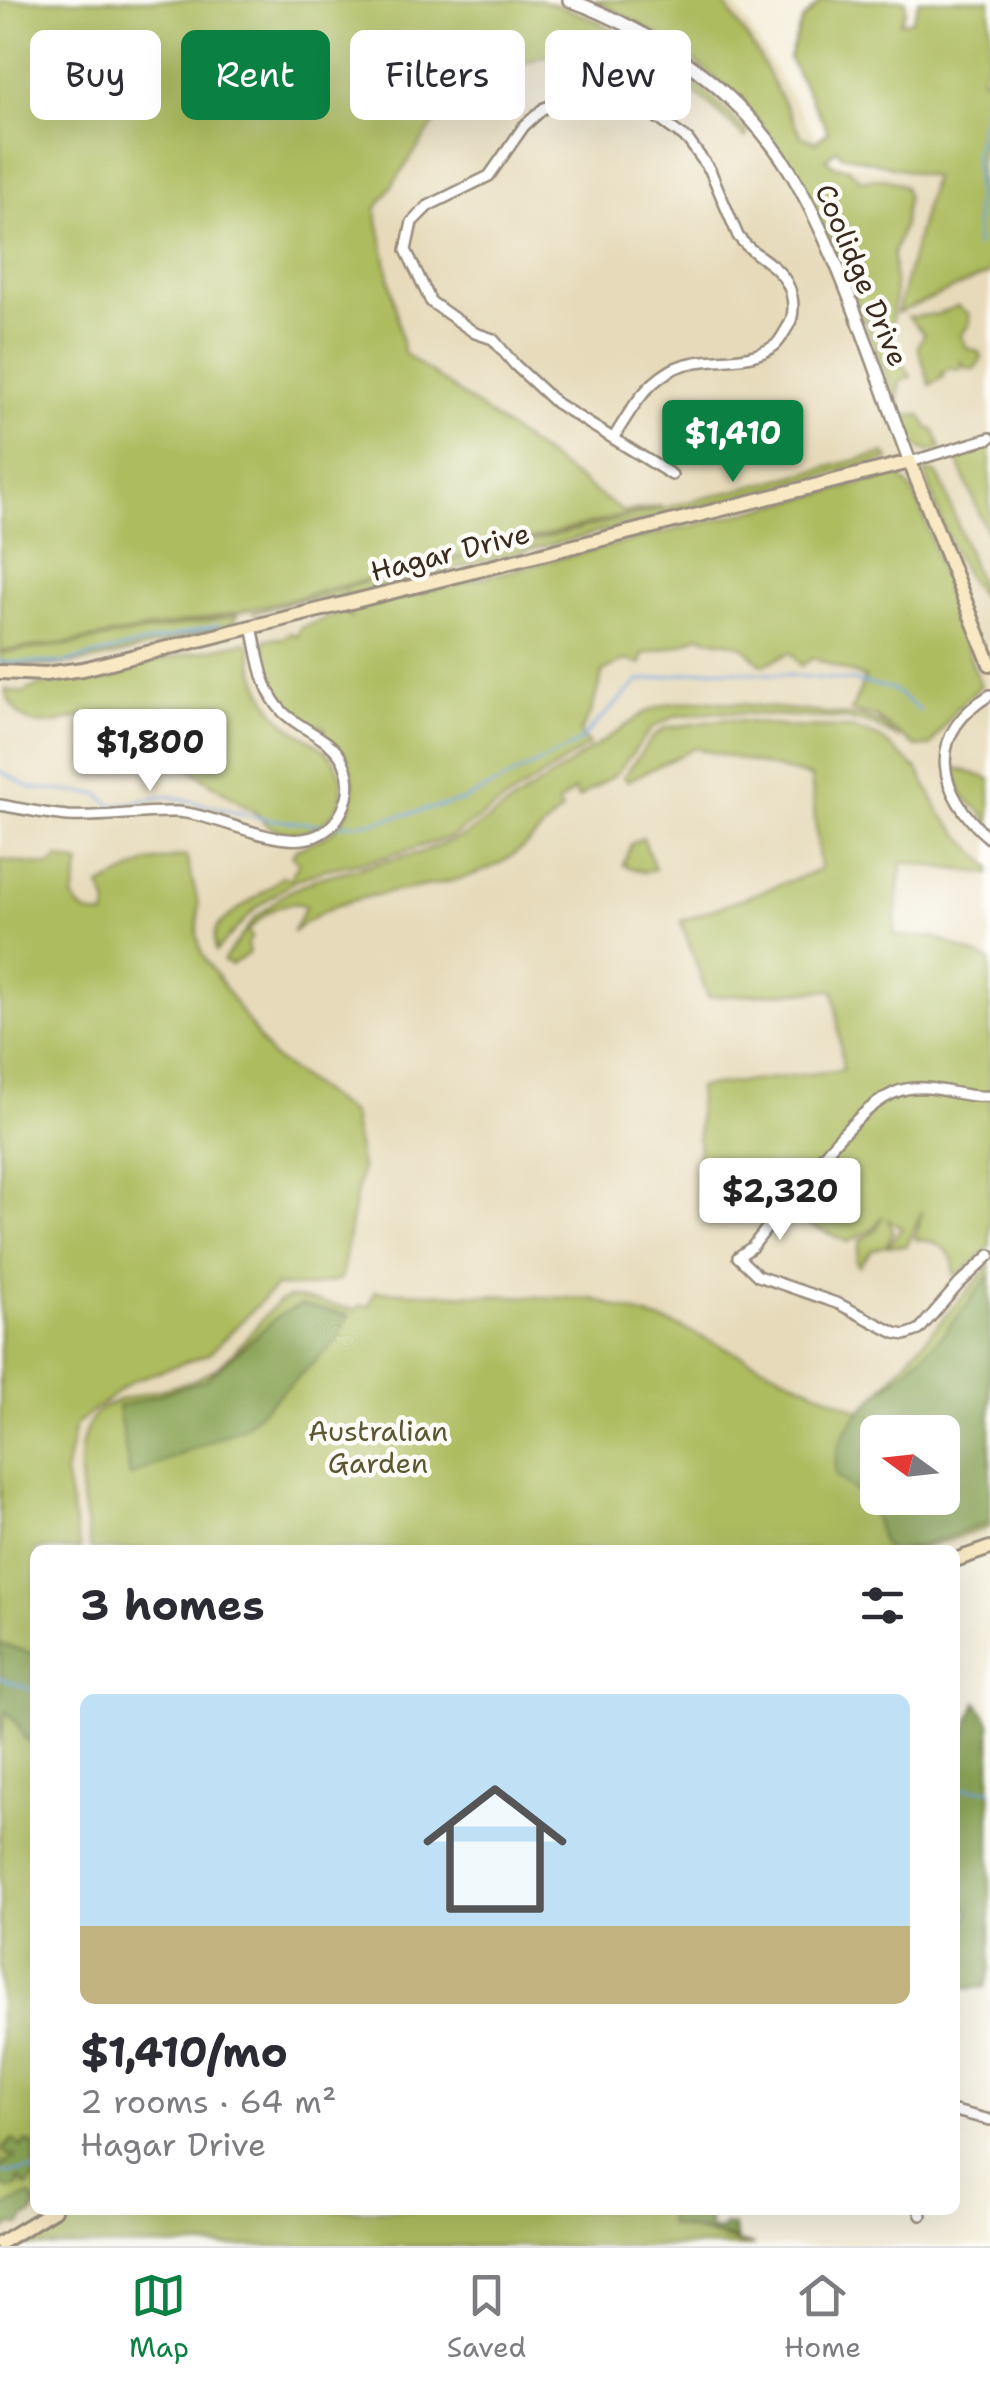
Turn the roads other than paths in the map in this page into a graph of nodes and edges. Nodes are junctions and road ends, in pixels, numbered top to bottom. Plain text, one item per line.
1 (569, 0) edge
2 (614, 437) junction
3 (990, 438) edge
4 (910, 462) junction
5 (672, 475) dead end
6 (252, 627) junction
7 (990, 664) edge
8 (0, 672) edge
9 (990, 695) edge
10 (0, 805) edge
11 (990, 840) edge
12 (990, 1096) edge
13 (990, 1256) edge
14 (990, 1548) edge
15 (960, 1558) edge
16 (960, 2112) edge
17 (990, 2120) edge
18 (46, 2215) edge
19 (0, 2243) edge

1 - 4 street, Coolidge Drive
2 - 2 street
2 - 5 street
3 - 4 street
4 - 6 main road, Hagar Drive
4 - 7 main road, Coolidge Drive
6 - 8 main road, Hagar Drive
6 - 10 street
9 - 11 street
12 - 13 street
14 - 15 main road
16 - 17 street
18 - 19 main road

